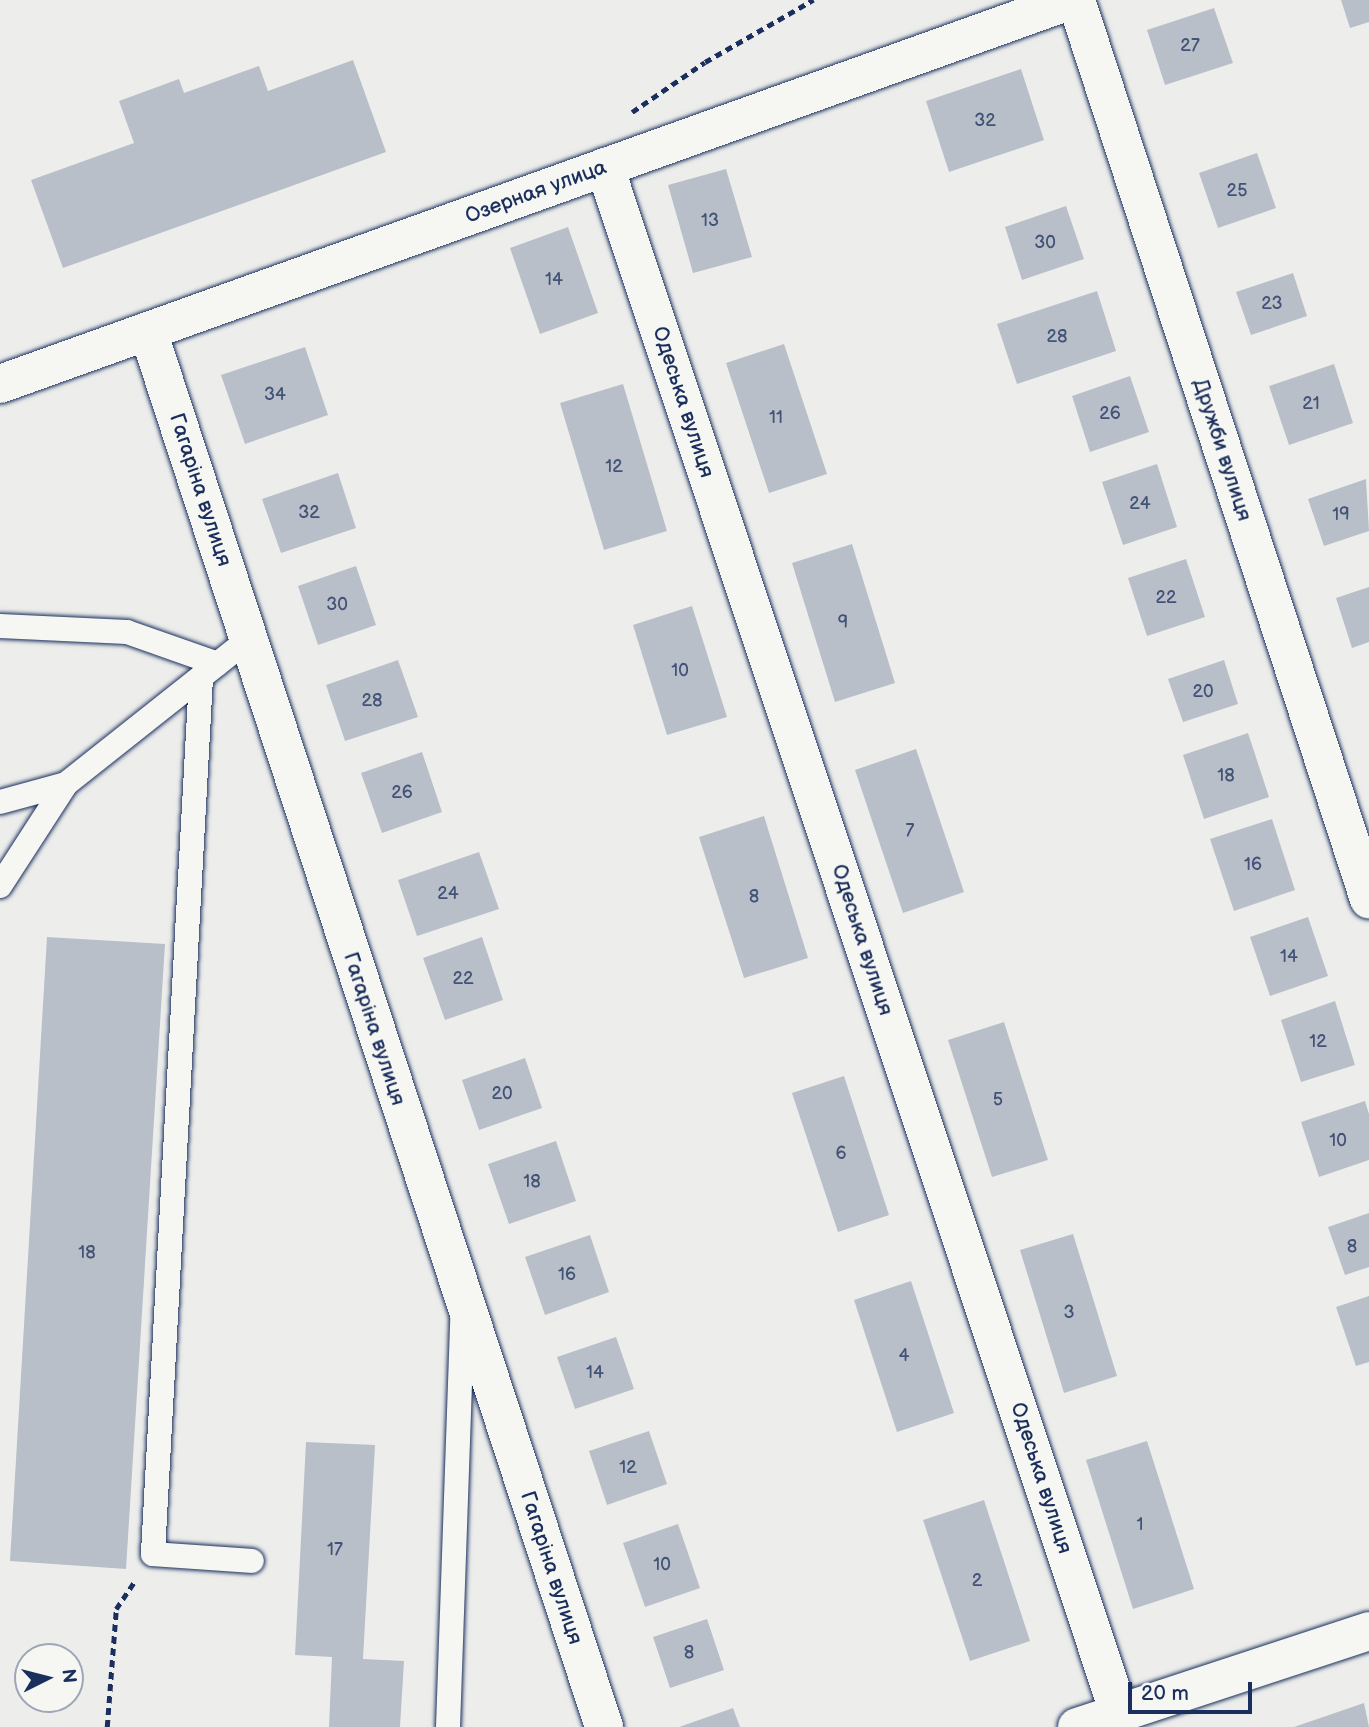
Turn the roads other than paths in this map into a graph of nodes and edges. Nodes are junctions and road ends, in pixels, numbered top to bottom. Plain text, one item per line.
1 (1074, 0) edge
2 (605, 167) junction
3 (148, 331) junction
4 (0, 384) edge
5 (0, 626) edge
6 (248, 640) junction
7 (210, 671) junction
8 (66, 784) junction
9 (0, 802) edge
10 (0, 886) edge
11 (1369, 900) edge
12 (462, 1301) junction
13 (252, 1561) dead end
14 (1369, 1631) edge
15 (1119, 1713) junction
16 (448, 1727) edge
17 (604, 1727) edge
18 (1077, 1727) edge

1 - 2 street, Озерная улица
1 - 11 street, Дружби вулиця
2 - 3 street, Озерная улица
2 - 15 street, Одеська вулиця
3 - 4 street, Озерная улица
3 - 6 street, Гагаріна вулиця
5 - 7 lane
6 - 7 lane
6 - 12 street, Гагаріна вулиця
7 - 8 lane
7 - 13 lane
8 - 9 lane
8 - 10 lane
12 - 16 lane
12 - 17 street, Гагаріна вулиця
14 - 15 street
15 - 18 street

